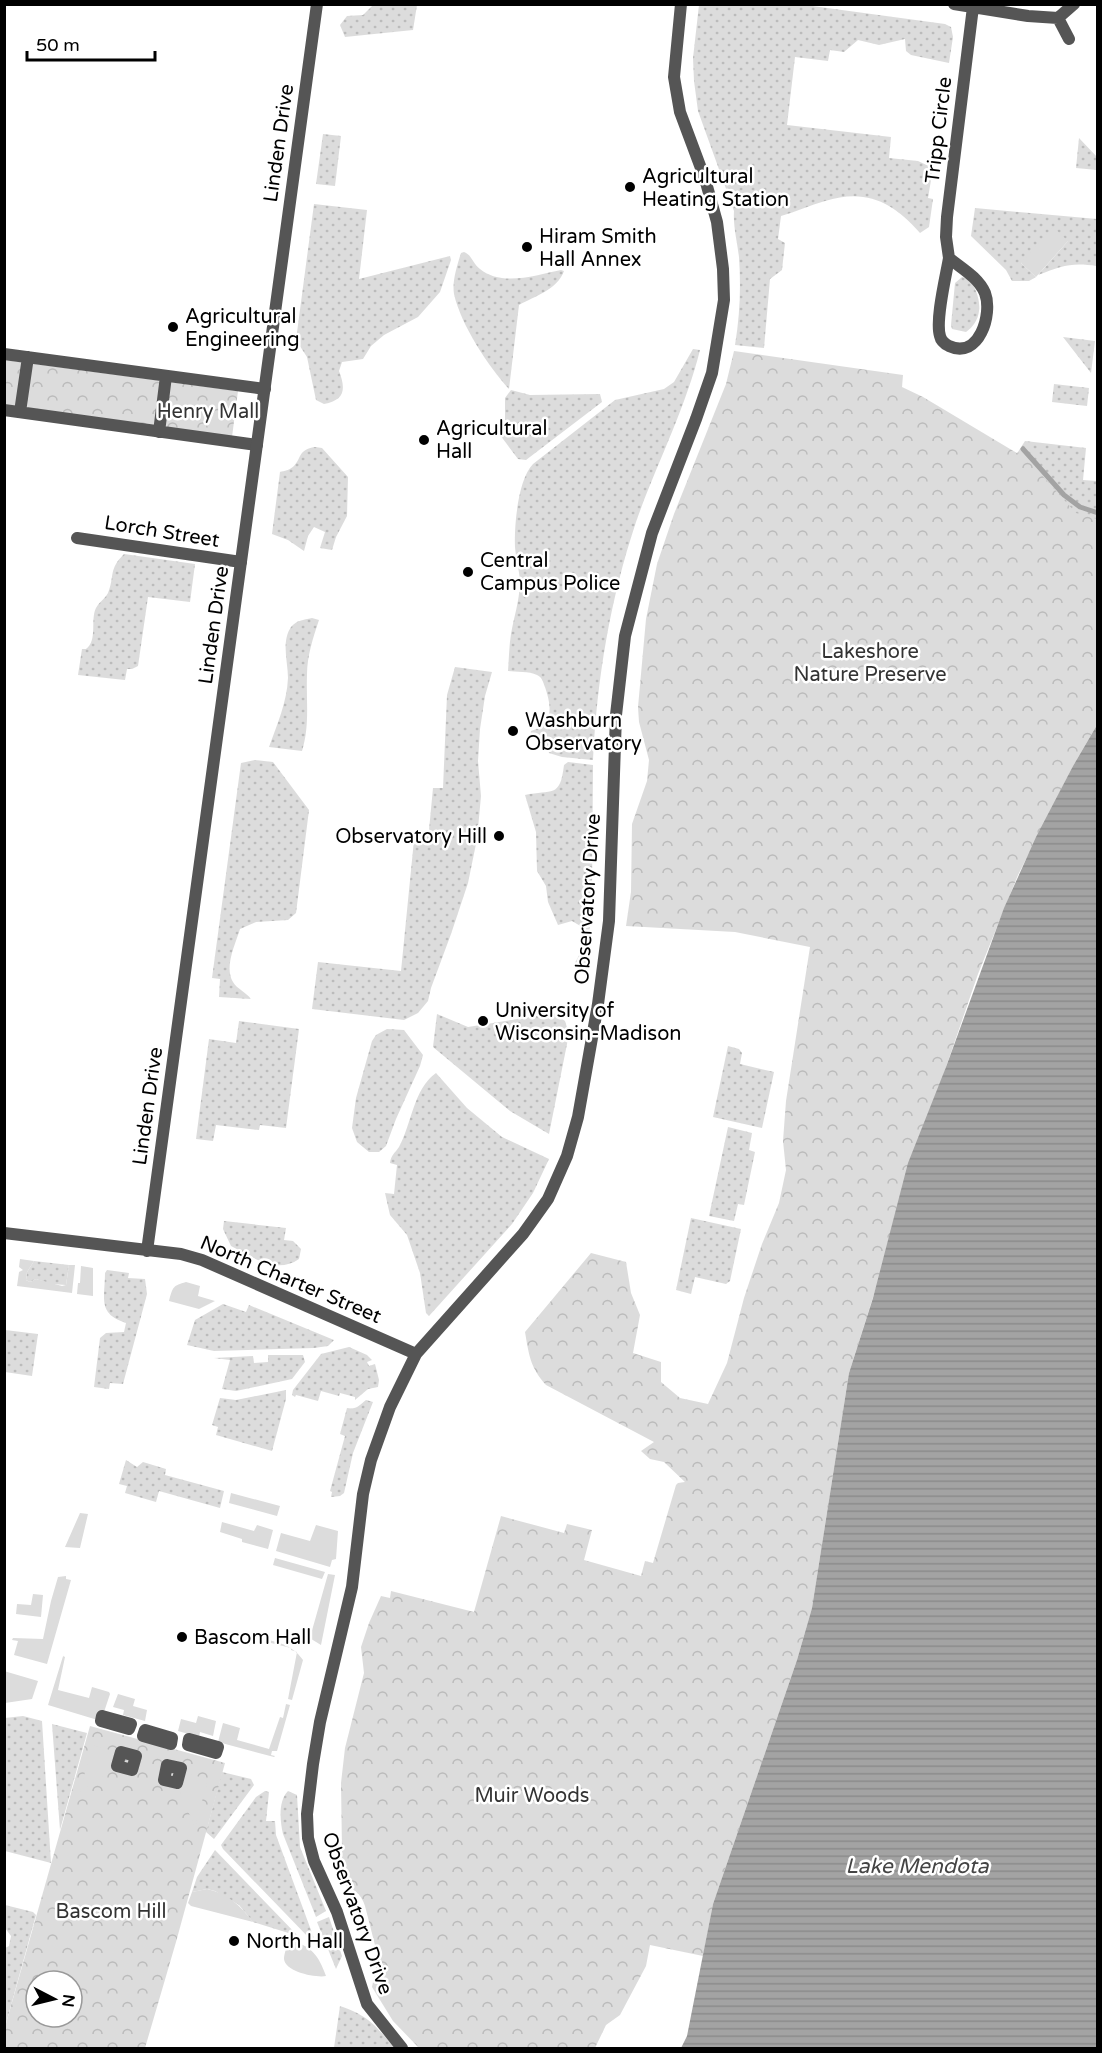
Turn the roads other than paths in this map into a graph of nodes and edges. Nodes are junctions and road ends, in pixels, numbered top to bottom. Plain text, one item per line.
1 (317, 4) edge
2 (681, 4) edge
3 (954, 4) edge
4 (1074, 4) edge
5 (973, 7) junction
6 (1058, 18) junction
7 (1069, 39) dead end
8 (949, 258) junction
9 (4, 354) edge
10 (28, 357) junction
11 (166, 376) junction
12 (265, 389) junction
13 (4, 410) edge
14 (20, 412) junction
15 (159, 432) junction
16 (257, 445) junction
17 (77, 538) dead end
18 (241, 562) junction
19 (4, 1233) edge
20 (147, 1251) junction
21 (416, 1354) junction
22 (402, 2049) edge

1 - 12 street, Linden Drive
2 - 21 street, Observatory Drive
3 - 5 street
4 - 6 street
5 - 6 street
5 - 8 street, Tripp Circle
6 - 7 street
8 - 8 street, Tripp Circle
9 - 10 street
10 - 11 street
10 - 14 street
11 - 12 street
11 - 15 street
12 - 16 street, Linden Drive
13 - 14 street
14 - 15 street
15 - 16 street
16 - 18 street, Linden Drive
17 - 18 street, Lorch Street
18 - 20 street, Linden Drive
19 - 20 street, North Charter Street
20 - 21 street, North Charter Street
21 - 22 street, Observatory Drive

